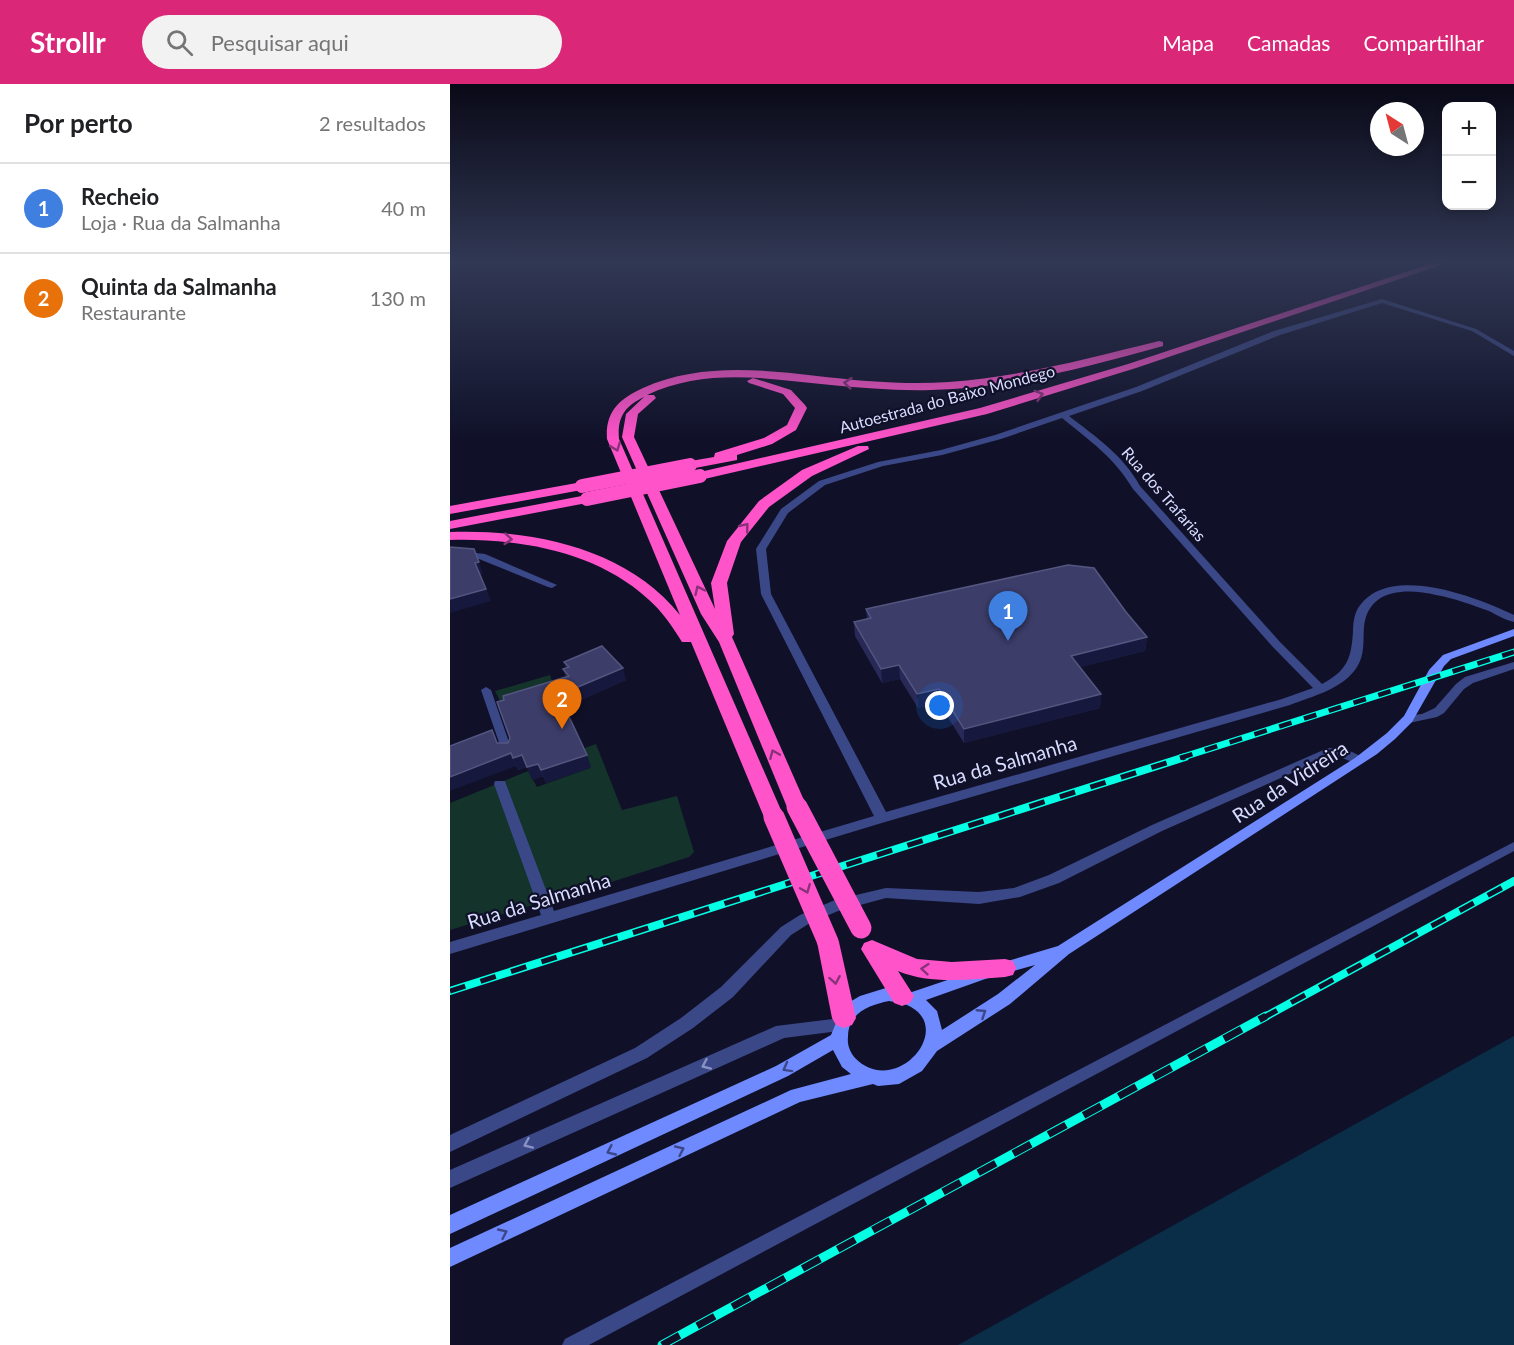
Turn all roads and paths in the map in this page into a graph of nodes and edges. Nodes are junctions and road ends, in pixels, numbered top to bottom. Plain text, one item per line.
1 (1230, 322) edge
2 (1265, 322) edge
3 (1314, 322) edge
4 (1448, 322) edge
5 (1204, 330) dead end
6 (1514, 354) edge
7 (983, 411) junction
8 (1063, 415) junction
9 (690, 465) junction
10 (585, 492) junction
11 (450, 510) edge
12 (450, 525) edge
13 (450, 536) edge
14 (450, 554) edge
15 (552, 585) dead end
16 (1514, 619) edge
17 (1514, 632) edge
18 (727, 642) junction
19 (1514, 665) edge
20 (711, 672) junction
21 (1321, 689) junction
22 (486, 690) dead end
23 (1409, 719) junction
24 (507, 751) edge
25 (1359, 761) junction
26 (500, 784) dead end
27 (882, 818) junction
28 (1514, 846) edge
29 (549, 918) junction
30 (450, 948) edge
31 (873, 950) junction
32 (1064, 950) junction
33 (1005, 968) junction
34 (906, 997) junction
35 (841, 1027) junction
36 (933, 1046) junction
37 (871, 1077) junction
38 (450, 1144) edge
39 (450, 1179) edge
40 (450, 1225) edge
41 (450, 1258) edge
42 (571, 1345) edge

1 - 5 highway
7 -> 2 highway, Autoestrada do Baixo Mondego
3 - 8 street
4 - 6 street
7 - 10 highway, Autoestrada do Baixo Mondego, bridge
18 -> 7 highway
8 - 21 street, Rua dos Trafarias
8 - 27 street
9 - 10 highway, Autoestrada do Baixo Mondego, bridge
18 -> 9 highway
9 -> 20 highway, Autoestrada do Baixo Mondego
10 - 11 highway, Autoestrada do Baixo Mondego
10 - 12 highway, Autoestrada do Baixo Mondego
13 -> 20 highway
14 - 15 street
16 - 21 street, Rua da Salmanha
17 - 23 street, Rua da Vidreira
31 -> 18 highway, bridge
19 - 23 street
20 -> 35 highway, bridge
21 - 27 street, Rua da Salmanha
22 - 24 lane
23 - 25 street, Rua da Vidreira
25 - 32 street, Rua da Vidreira
25 - 38 street
26 - 29 street
27 - 29 street, Rua da Salmanha
28 - 42 lane
29 - 30 street, Rua da Salmanha
33 -> 31 highway
31 - 34 highway
32 - 33 street
36 -> 32 street
33 - 34 street
34 - 35 street
34 - 36 street
35 - 37 street
35 -> 39 street
35 -> 40 street
36 - 37 street
41 -> 37 street

